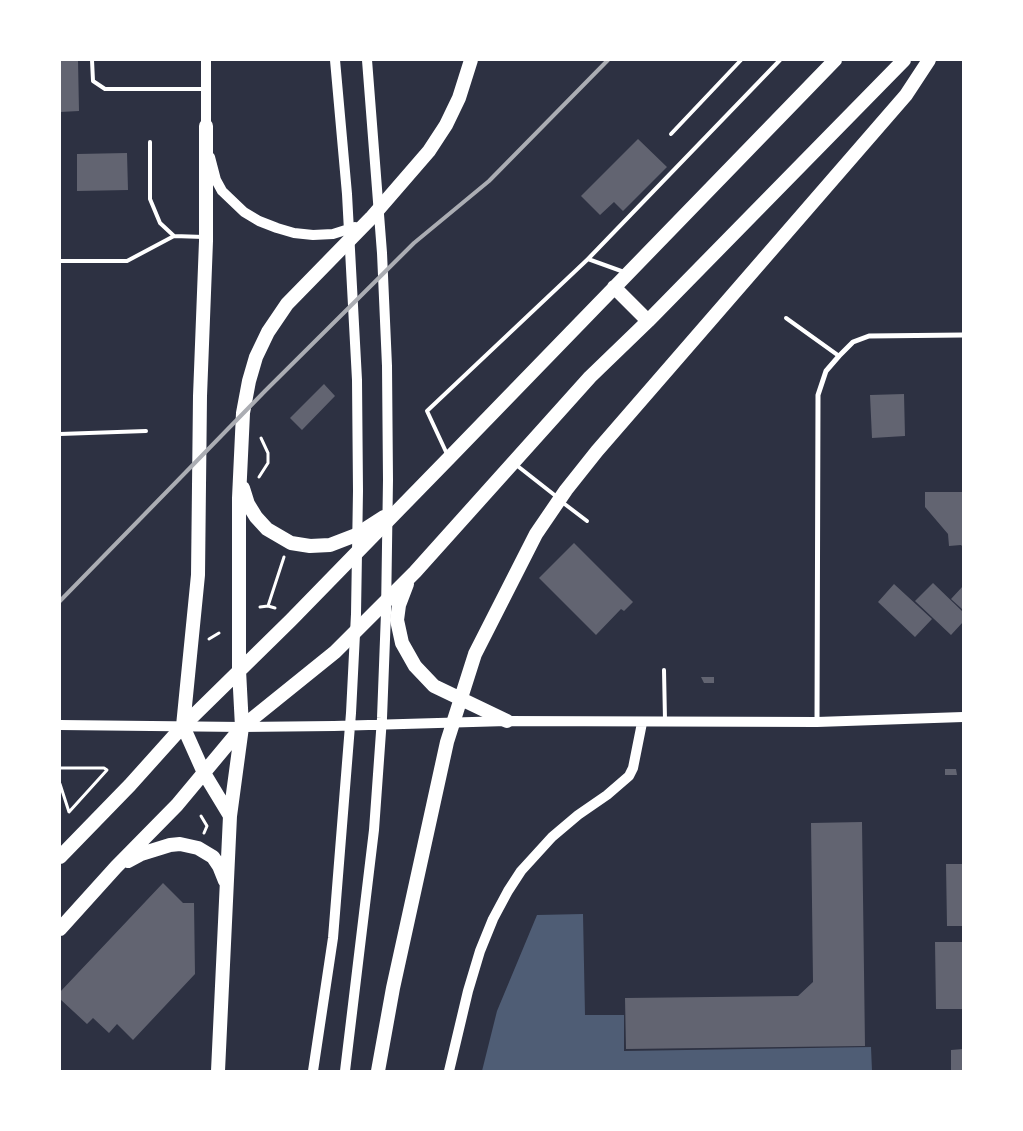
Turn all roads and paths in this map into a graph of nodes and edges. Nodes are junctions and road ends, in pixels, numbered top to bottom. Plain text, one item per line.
1 (92, 60) edge
2 (206, 60) edge
3 (335, 60) edge
4 (366, 60) edge
5 (471, 60) edge
6 (741, 60) edge
7 (780, 60) edge
8 (836, 60) edge
9 (904, 60) edge
10 (929, 60) edge
11 (206, 89) junction
12 (206, 126) junction
13 (671, 134) dead end
14 (150, 142) dead end
15 (371, 218) junction
16 (174, 236) junction
17 (206, 236) junction
18 (588, 259) junction
19 (60, 261) edge
20 (628, 273) junction
21 (614, 287) junction
22 (786, 318) dead end
23 (648, 321) junction
24 (963, 335) edge
25 (839, 356) junction
26 (146, 431) dead end
27 (60, 434) edge
28 (449, 458) junction
29 (514, 463) junction
30 (239, 479) junction
31 (403, 505) junction
32 (587, 521) dead end
33 (284, 557) dead end
34 (415, 572) junction
35 (268, 606) junction
36 (260, 607) dead end
37 (275, 608) dead end
38 (239, 670) junction
39 (664, 670) dead end
40 (963, 717) edge
41 (507, 722) junction
42 (817, 722) junction
43 (642, 723) junction
44 (665, 723) junction
45 (60, 725) edge
46 (183, 726) junction
47 (242, 727) junction
48 (60, 768) edge
49 (204, 773) junction
50 (60, 784) edge
51 (201, 816) dead end
52 (230, 816) junction
53 (204, 834) dead end
54 (60, 857) edge
55 (116, 867) junction
56 (226, 883) junction
57 (60, 930) edge
58 (218, 1071) edge
59 (313, 1071) edge
60 (345, 1071) edge
61 (378, 1071) edge
62 (449, 1071) edge

1 - 11 lane
2 - 11 main road
3 - 59 main road
4 - 60 main road
5 - 15 highway
6 - 13 lane
7 - 18 lane
8 - 20 highway
9 - 23 highway
10 - 61 highway
11 - 12 main road
12 - 15 main road
12 - 17 highway
14 - 16 lane
15 - 30 highway
16 - 17 lane
16 - 19 lane
17 - 46 highway
18 - 20 lane
18 - 28 lane
20 - 21 highway
21 - 23 highway
21 - 28 highway
22 - 25 lane
23 - 29 highway
24 - 25 street
25 - 42 street
26 - 27 lane
28 - 31 highway
29 - 32 lane
29 - 34 highway
30 - 31 highway
30 - 38 highway
31 - 38 highway
33 - 35 path
34 - 41 highway
34 - 47 highway
35 - 36 path
35 - 37 path
38 - 46 highway
38 - 47 highway
39 - 44 lane
40 - 42 main road
41 - 43 main road
41 - 47 main road
42 - 44 main road
43 - 44 main road
43 - 62 main road
45 - 46 main road
46 - 47 main road
46 - 49 highway
46 - 54 highway
47 - 49 highway
47 - 52 highway
48 - 50 path
49 - 52 highway
49 - 55 highway
51 - 53 path
52 - 56 highway
55 - 56 highway
55 - 57 highway
56 - 58 highway

